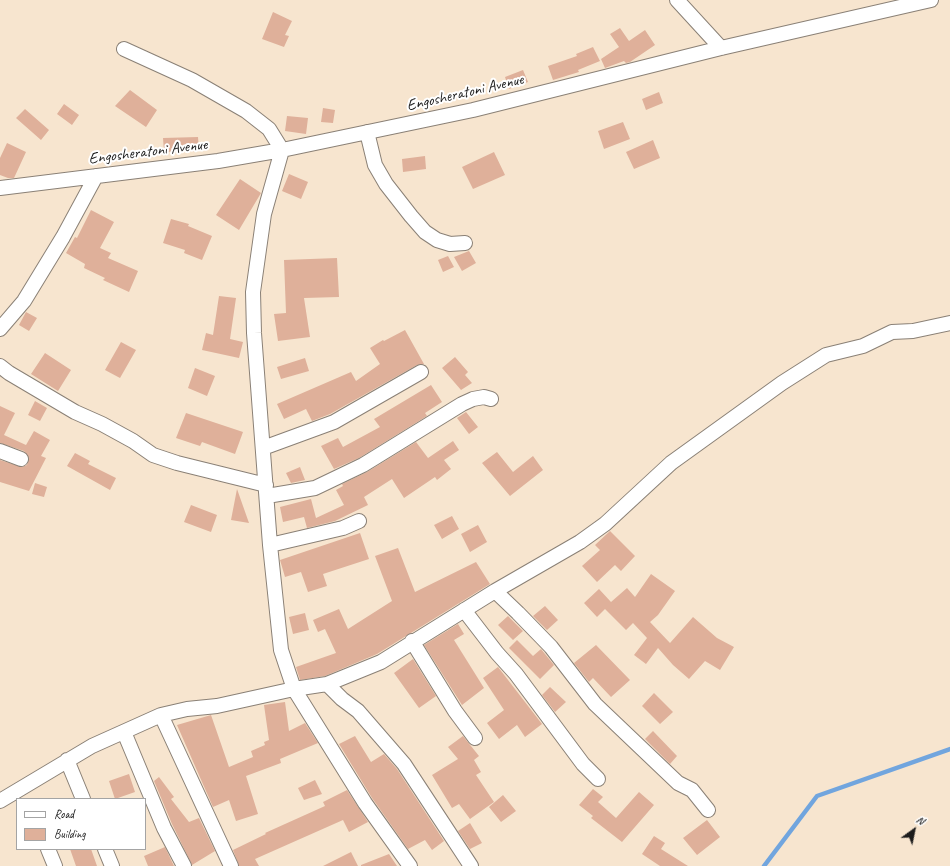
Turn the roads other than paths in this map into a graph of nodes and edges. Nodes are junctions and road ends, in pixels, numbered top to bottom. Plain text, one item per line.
1 (678, 0) edge
2 (930, 0) edge
3 (896, 4) edge
4 (721, 48) junction
5 (124, 49) dead end
6 (367, 132) junction
7 (282, 150) junction
8 (96, 176) junction
9 (0, 188) edge
10 (465, 243) dead end
11 (948, 327) edge
12 (0, 329) edge
13 (0, 366) edge
14 (421, 372) dead end
15 (491, 399) dead end
16 (263, 448) junction
17 (0, 451) edge
18 (21, 459) dead end
19 (266, 491) junction
20 (359, 521) dead end
21 (270, 545) junction
22 (495, 591) junction
23 (464, 610) junction
24 (412, 641) junction
25 (327, 684) junction
26 (294, 688) junction
27 (161, 715) junction
28 (124, 732) junction
29 (475, 738) dead end
30 (67, 760) junction
31 (598, 779) dead end
32 (23, 794) edge
33 (84, 798) edge
34 (0, 801) edge
35 (708, 810) dead end
36 (48, 850) edge
37 (105, 850) edge
38 (55, 866) edge
39 (112, 866) edge
40 (184, 866) edge
41 (231, 866) edge
42 (410, 866) edge
43 (471, 866) edge

1 - 4 street
2 - 3 street, Engosheratoni Avenue
3 - 4 street, Engosheratoni Avenue
4 - 6 street, Engosheratoni Avenue
5 - 7 street
6 - 7 street, Engosheratoni Avenue
6 - 10 street
7 - 8 street, Engosheratoni Avenue
7 - 16 street
8 - 9 street, Engosheratoni Avenue
8 - 12 street
11 - 22 street
13 - 19 street
14 - 16 street
15 - 19 street
16 - 19 street
17 - 18 street
19 - 21 street
20 - 21 street
21 - 26 street
22 - 23 street
22 - 35 street
23 - 24 street
23 - 31 street
24 - 25 street
24 - 29 street
25 - 26 street
25 - 43 street
26 - 27 street
26 - 42 street
27 - 28 street
27 - 41 street
28 - 30 street
28 - 40 street
30 - 32 street
30 - 33 street
32 - 34 street
36 - 38 street
37 - 39 street

